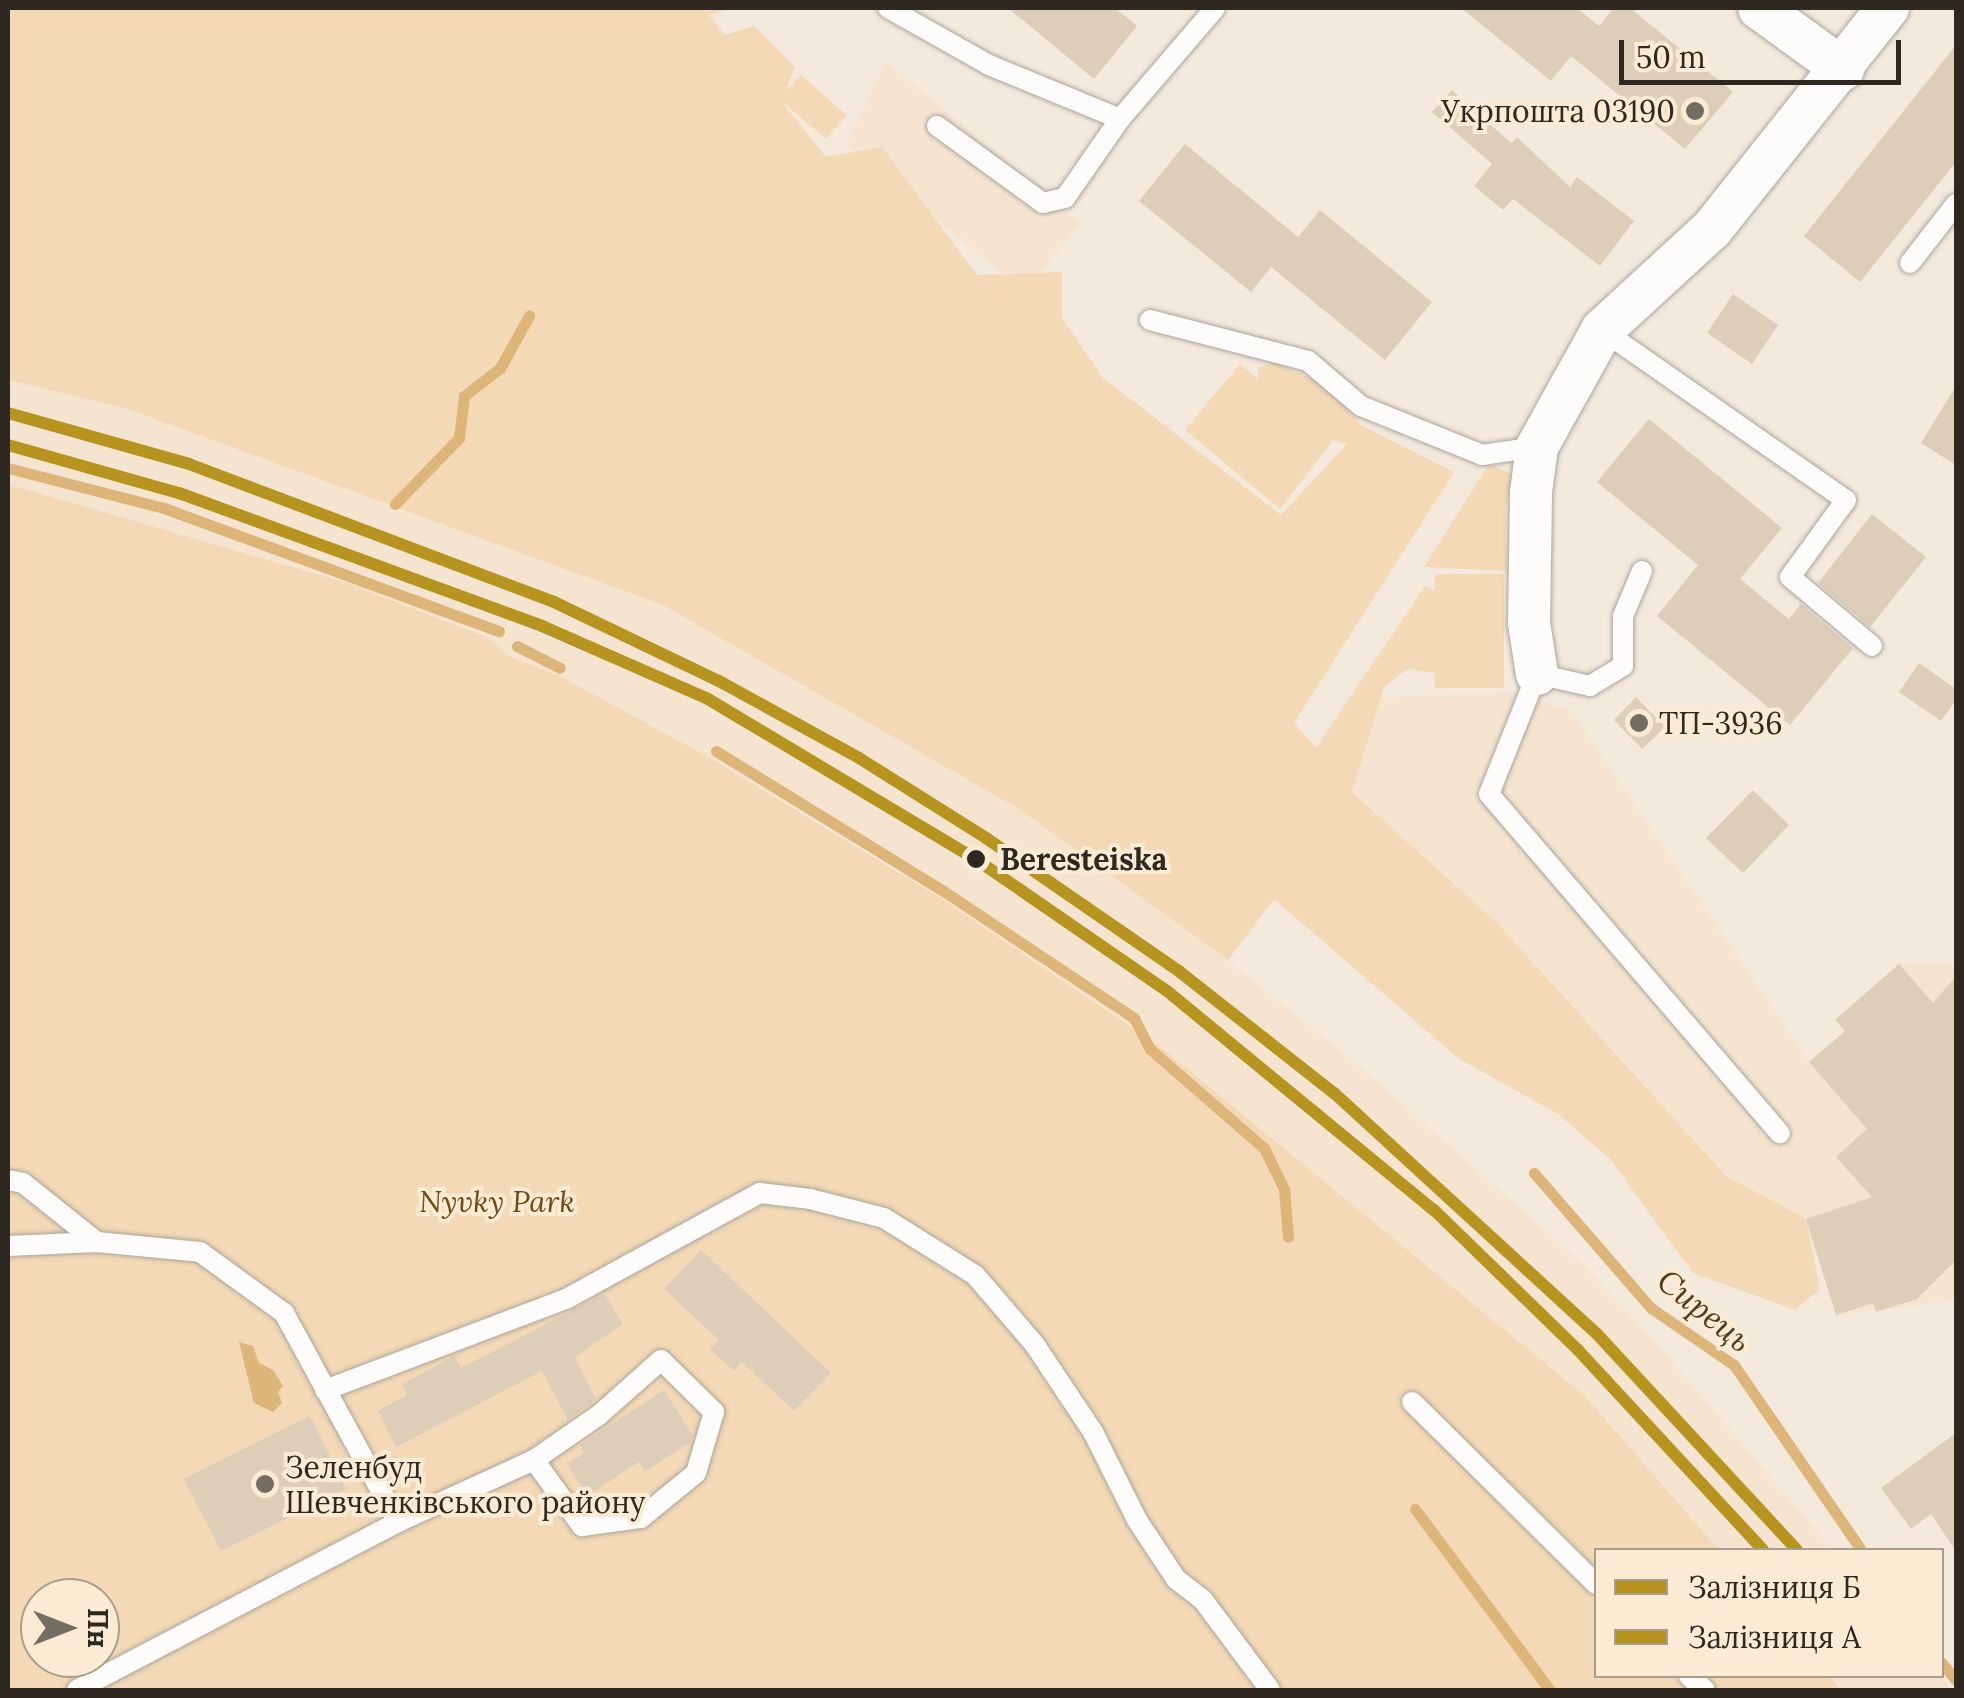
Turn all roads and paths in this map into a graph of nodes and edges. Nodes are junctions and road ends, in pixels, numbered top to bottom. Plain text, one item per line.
1 (888, 8) edge
2 (1215, 8) edge
3 (1759, 8) edge
4 (1888, 8) edge
5 (1843, 69) junction
6 (1120, 119) junction
7 (937, 126) dead end
8 (1956, 204) edge
9 (1910, 263) dead end
10 (1150, 320) dead end
11 (1602, 330) junction
12 (1537, 448) junction
13 (1642, 571) dead end
14 (1872, 646) dead end
15 (1538, 674) junction
16 (1780, 1133) dead end
17 (8, 1180) edge
18 (97, 1242) junction
19 (8, 1246) edge
20 (325, 1390) junction
21 (1412, 1402) dead end
22 (534, 1460) junction
23 (398, 1522) junction
24 (1594, 1582) edge
25 (76, 1690) edge
26 (1270, 1690) edge

1 - 6 lane
2 - 6 lane
3 - 5 street
4 - 5 street
5 - 11 street
6 - 7 lane
8 - 9 lane
10 - 12 lane
11 - 12 street
11 - 14 lane
12 - 15 street
13 - 15 lane
15 - 16 lane
17 - 18 lane
18 - 19 lane
18 - 20 lane
20 - 23 lane
20 - 26 lane
21 - 24 lane
22 - 22 lane
22 - 23 lane
23 - 25 lane

